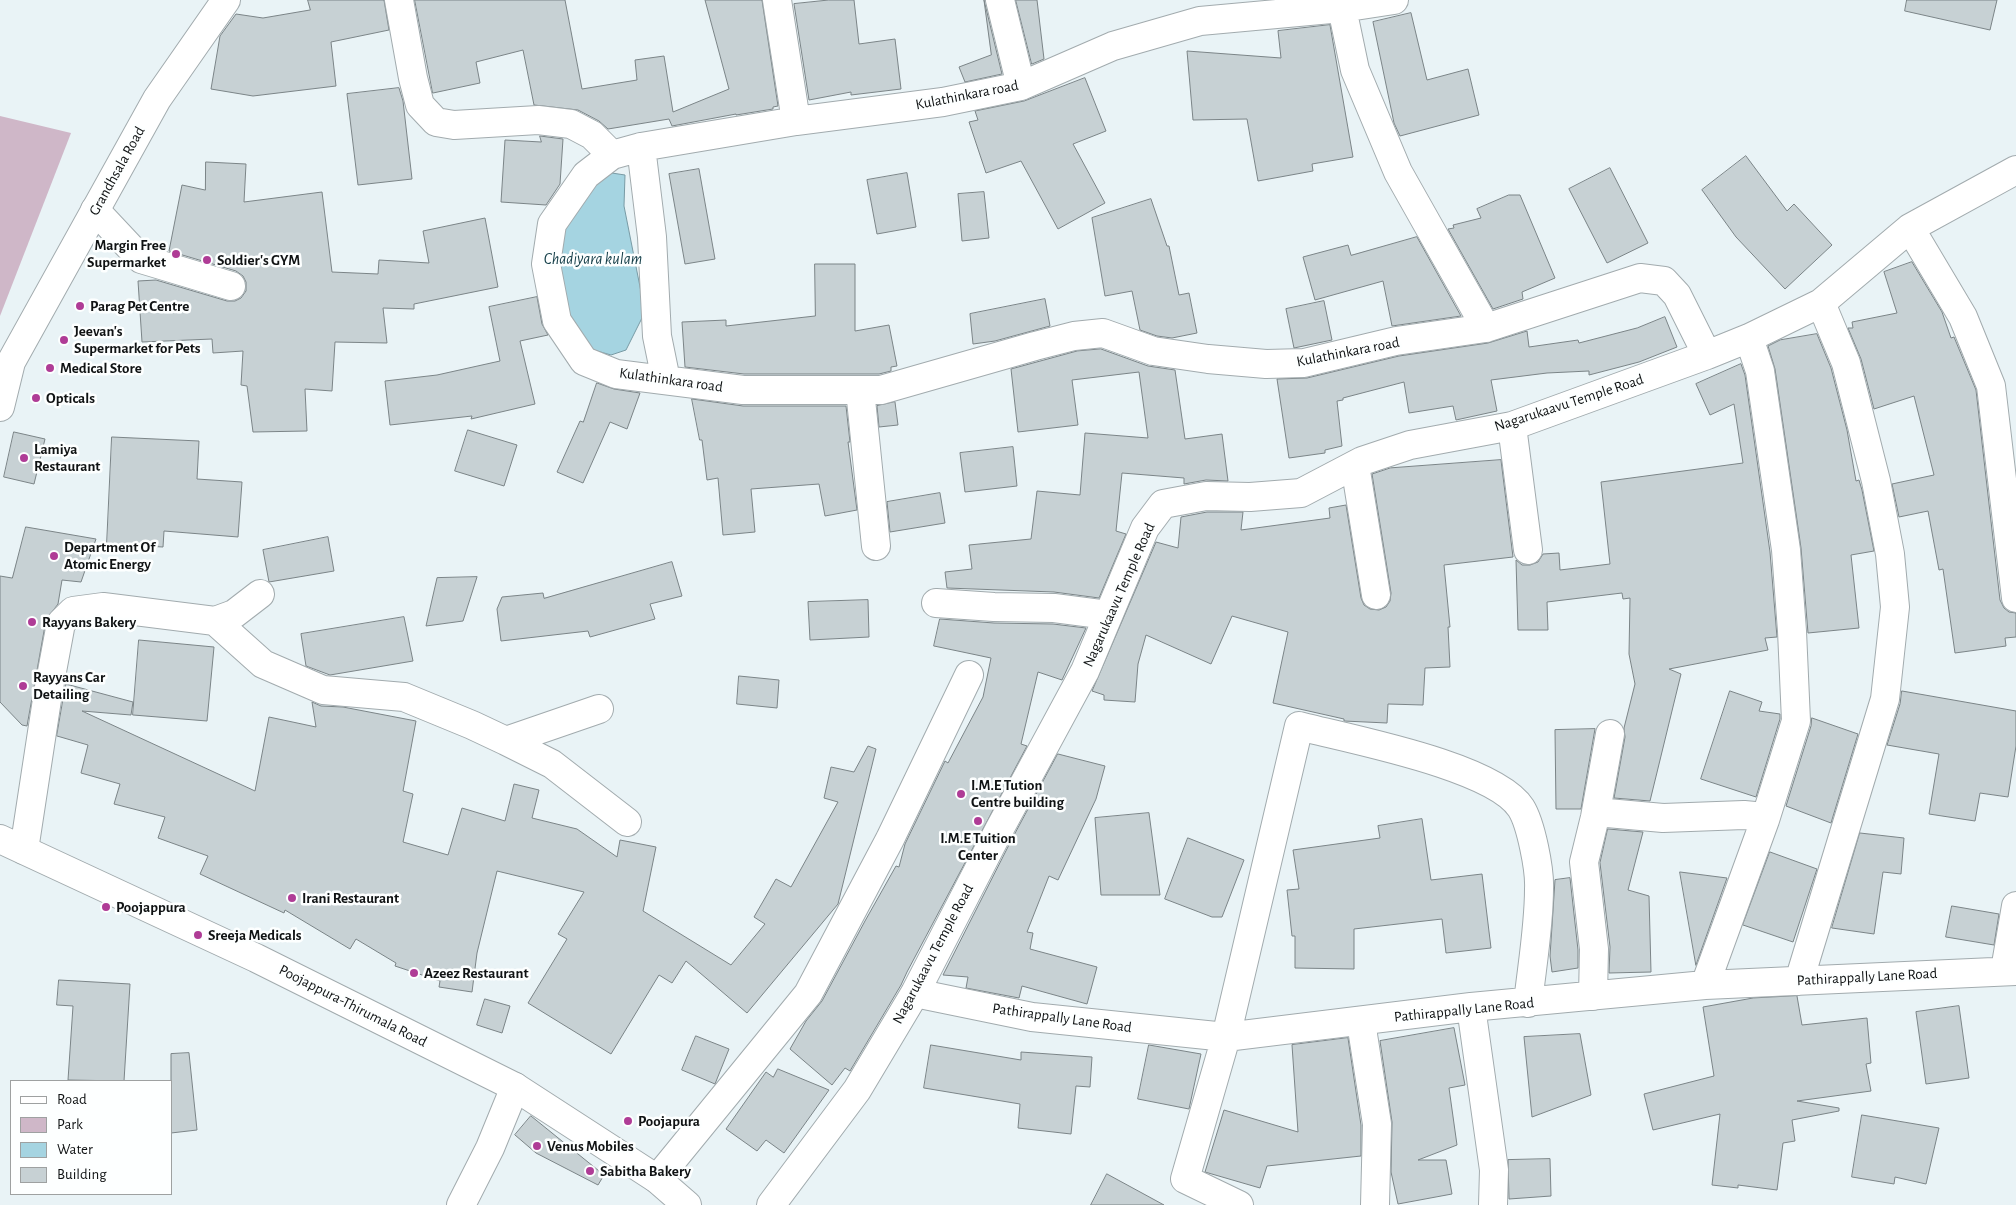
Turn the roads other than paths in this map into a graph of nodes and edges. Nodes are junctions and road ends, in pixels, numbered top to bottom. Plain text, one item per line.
1 (226, 0) edge
2 (399, 0) edge
3 (777, 0) edge
4 (1000, 0) edge
5 (1382, 1) edge
6 (1342, 8) junction
7 (1217, 10) edge
8 (1021, 86) junction
9 (796, 121) junction
10 (641, 147) junction
11 (612, 155) junction
12 (2016, 170) edge
13 (95, 210) junction
14 (1910, 228) junction
15 (231, 286) dead end
16 (1821, 303) junction
17 (1486, 328) junction
18 (1749, 338) junction
19 (1707, 355) junction
20 (666, 380) junction
21 (860, 390) junction
22 (0, 407) edge
23 (1512, 426) junction
24 (1355, 465) junction
25 (876, 546) dead end
26 (1528, 550) dead end
27 (260, 594) dead end
28 (1376, 595) dead end
29 (2016, 598) edge
30 (936, 603) dead end
31 (1108, 615) junction
32 (215, 621) junction
33 (969, 675) dead end
34 (599, 709) dead end
35 (1610, 734) dead end
36 (506, 741) junction
37 (1596, 812) junction
38 (1765, 817) junction
39 (627, 822) dead end
40 (0, 839) edge
41 (24, 850) junction
42 (2016, 906) edge
43 (2010, 970) edge
44 (1799, 981) junction
45 (1705, 985) junction
46 (915, 993) junction
47 (1593, 996) junction
48 (1528, 1003) junction
49 (1471, 1007) junction
50 (1361, 1022) junction
51 (1226, 1037) junction
52 (515, 1087) junction
53 (657, 1179) junction
54 (461, 1205) edge
55 (687, 1205) edge
56 (771, 1205) edge
57 (1239, 1205) edge
58 (1375, 1205) edge
59 (1493, 1205) edge

1 - 13 street, Grandhsala Road
2 - 11 street
3 - 9 street
4 - 8 street
5 - 6 street, Kulathinkara road
6 - 7 street, Kulathinkara road
6 - 17 street
7 - 8 street, Kulathinkara road
8 - 9 street, Kulathinkara road
9 - 10 street, Kulathinkara road
10 - 11 street, Kulathinkara road
10 - 20 street
11 - 20 street, Kulathinkara road
12 - 14 street, Nagarukaavu Temple Road
13 - 15 street
13 - 22 street, Grandhsala Road
14 - 16 street, Nagarukaavu Temple Road
14 - 29 street
16 - 18 street, Nagarukaavu Temple Road
16 - 44 street
17 - 19 street, Kulathinkara road
17 - 21 street, Kulathinkara road
18 - 19 street, Nagarukaavu Temple Road
18 - 38 street
19 - 23 street, Nagarukaavu Temple Road
20 - 21 street, Kulathinkara road
21 - 25 street
23 - 24 street, Nagarukaavu Temple Road
23 - 26 street
24 - 28 street
24 - 31 street, Nagarukaavu Temple Road
27 - 32 street
30 - 31 street
31 - 46 street, Nagarukaavu Temple Road
32 - 36 street
32 - 41 street
33 - 53 street
34 - 36 street
35 - 37 street
36 - 39 street
37 - 38 street
37 - 47 street
38 - 45 street
40 - 41 street, Poojappura-Thirumala Road
41 - 52 street, Poojappura-Thirumala Road
42 - 43 street
43 - 44 street, Pathirappally Lane Road
44 - 45 street, Pathirappally Lane Road
45 - 47 street, Pathirappally Lane Road
46 - 51 street, Pathirappally Lane Road
46 - 56 street, Nagarukaavu Temple Road
47 - 48 street, Pathirappally Lane Road
48 - 49 street, Pathirappally Lane Road
48 - 51 street
49 - 50 street, Pathirappally Lane Road
49 - 59 street
50 - 51 street, Pathirappally Lane Road
50 - 58 street
51 - 57 street
52 - 53 street, Poojappura-Thirumala Road
52 - 54 street
53 - 55 street, Poojappura-Thirumala Road

